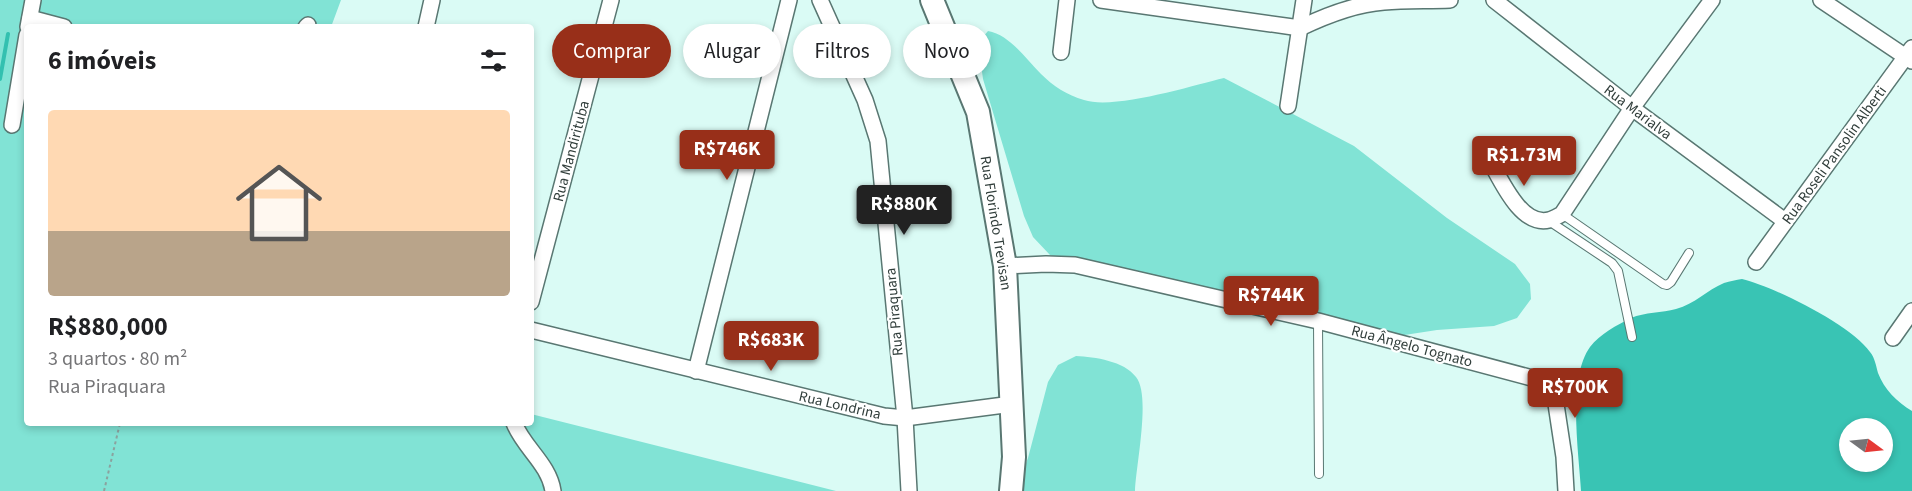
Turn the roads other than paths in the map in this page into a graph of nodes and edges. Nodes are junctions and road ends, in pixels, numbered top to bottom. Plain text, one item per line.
1 (33, 0) edge
2 (432, 0) edge
3 (611, 0) edge
4 (789, 0) edge
5 (820, 0) edge
6 (932, 0) edge
7 (1067, 0) edge
8 (1101, 0) edge
9 (1304, 0) edge
10 (1450, 0) edge
11 (1494, 0) edge
12 (1712, 0) edge
13 (1821, 0) edge
14 (29, 22) edge
15 (427, 24) edge
16 (1300, 28) junction
17 (24, 52) edge
18 (1061, 52) dead end
19 (1910, 55) edge
20 (1288, 106) dead end
21 (1632, 108) junction
22 (12, 125) dead end
23 (1490, 161) dead end
24 (1555, 217) junction
25 (1785, 221) junction
26 (1689, 253) dead end
27 (1756, 262) dead end
28 (1005, 266) junction
29 (534, 291) edge
30 (1912, 311) edge
31 (1318, 321) junction
32 (534, 331) edge
33 (1632, 337) dead end
34 (1893, 338) dead end
35 (696, 371) junction
36 (1012, 404) junction
37 (905, 418) junction
38 (515, 426) edge
39 (1319, 474) dead end
40 (553, 491) edge
41 (909, 491) edge
42 (1011, 491) edge
43 (1566, 491) edge

1 - 14 street
2 - 15 street
3 - 29 street, Rua Mandirituba
4 - 35 street
5 - 37 street, Rua Piraquara
6 - 28 street, Rua Florindo Trevisan
7 - 18 street
8 - 16 street
9 - 16 street
10 - 16 street
11 - 21 street, Rua Marialva
12 - 21 street
13 - 19 street
16 - 20 street
17 - 22 street
19 - 25 street, Rua Roseli Pansolin Alberti
21 - 24 street
21 - 25 street, Rua Marialva
23 - 24 street
24 - 26 lane
24 - 33 lane
25 - 27 street, Rua Roseli Pansolin Alberti
28 - 31 street, Rua Ângelo Tognato
28 - 36 street, Rua Florindo Trevisan
30 - 34 street
31 - 39 lane
31 - 43 street, Rua Ângelo Tognato
32 - 35 street, Rua Londrina
35 - 37 street, Rua Londrina
36 - 37 street, Rua Londrina
36 - 42 street, Rua Florindo Trevisan
37 - 41 street, Rua Piraquara
38 - 40 street

